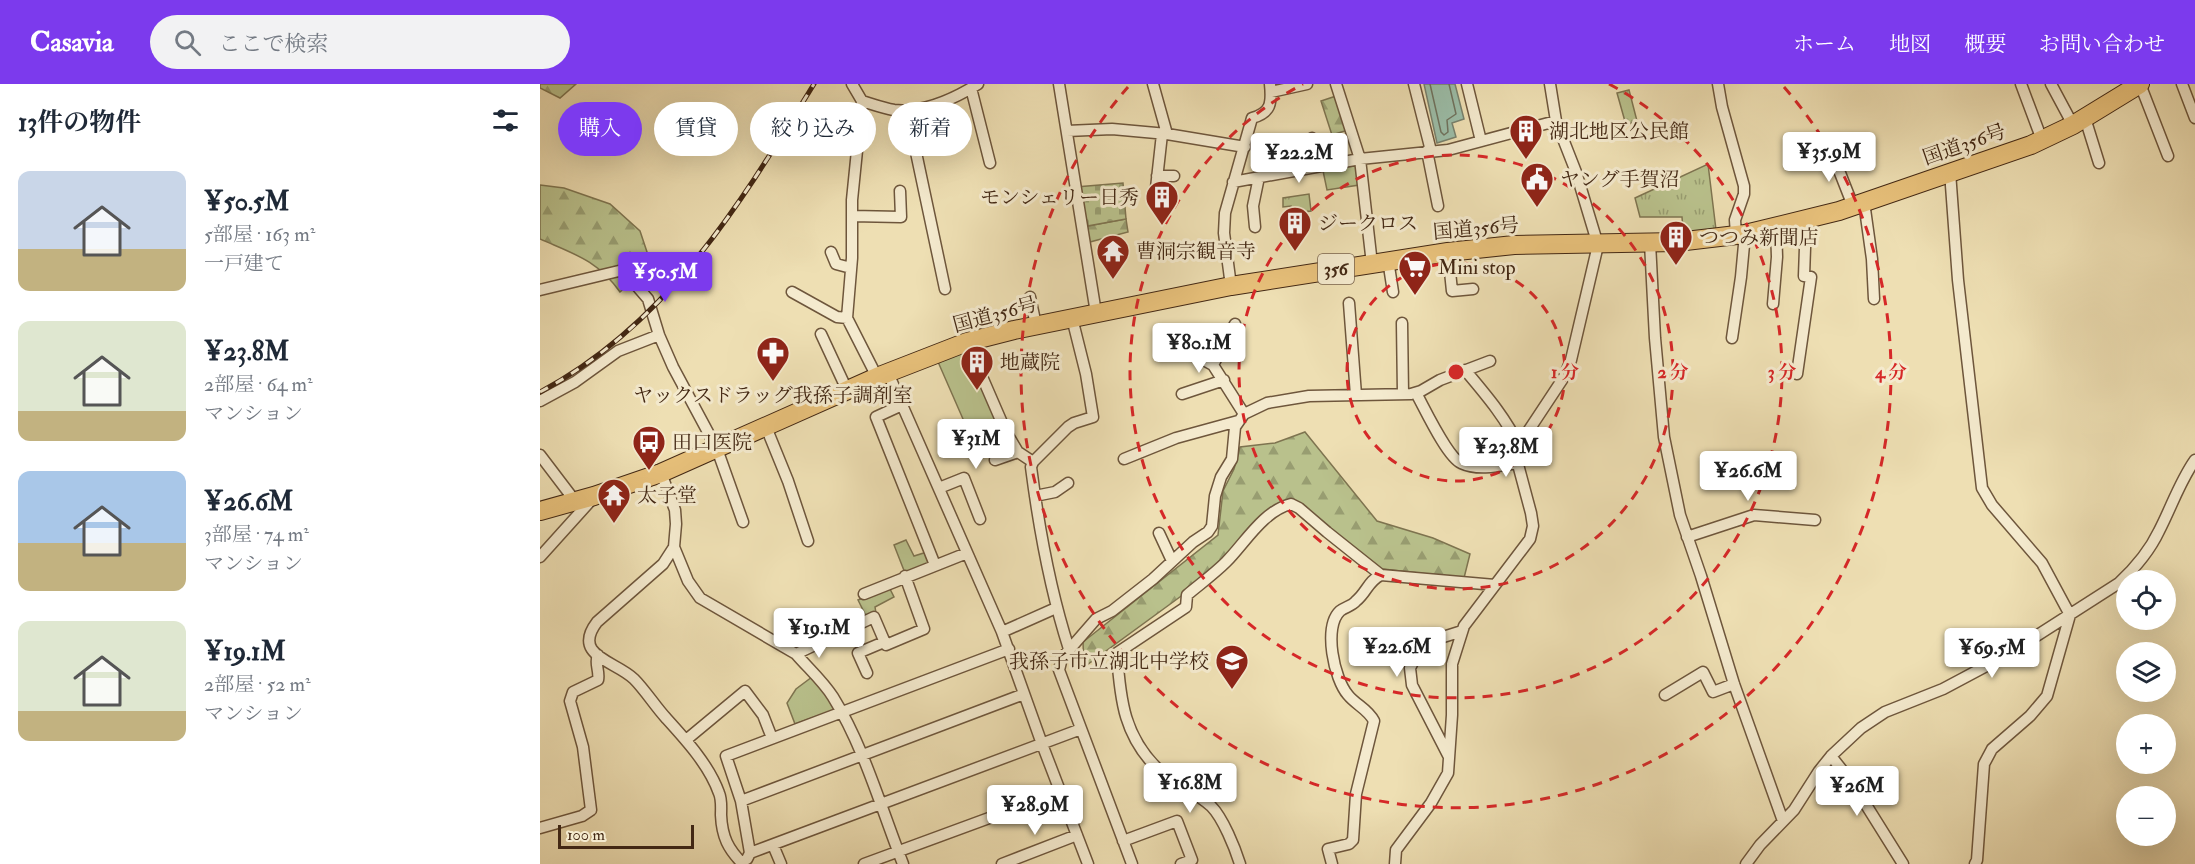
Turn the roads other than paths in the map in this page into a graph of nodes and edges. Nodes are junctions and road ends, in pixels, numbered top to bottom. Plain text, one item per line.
1 (852, 84) edge
2 (1059, 84) edge
3 (1153, 84) edge
4 (1307, 84) edge
5 (1336, 84) edge
6 (1414, 84) edge
7 (1467, 84) edge
8 (1550, 84) edge
9 (1718, 84) edge
10 (2021, 84) edge
11 (2051, 84) edge
12 (2140, 84) edge
13 (2182, 84) edge
14 (974, 86) edge
15 (1271, 88) edge
16 (862, 101) junction
17 (941, 102) edge
18 (888, 108) edge
19 (2195, 118) edge
20 (1556, 120) junction
21 (2079, 122) junction
22 (1067, 131) junction
23 (1164, 134) junction
24 (1312, 138) dead end
25 (2042, 140) junction
26 (1481, 141) junction
27 (1245, 147) junction
28 (1831, 150) dead end
29 (1429, 151) junction
30 (917, 156) edge
31 (2168, 156) dead end
32 (1360, 159) junction
33 (990, 163) dead end
34 (2099, 163) dead end
35 (1322, 166) junction
36 (1950, 172) junction
37 (1157, 176) junction
38 (1174, 176) dead end
39 (1258, 177) junction
40 (1233, 182) junction
41 (1155, 188) dead end
42 (900, 191) dead end
43 (1858, 204) junction
44 (1438, 206) dead end
45 (852, 216) junction
46 (1806, 220) junction
47 (1776, 226) junction
48 (1255, 227) dead end
49 (1741, 234) junction
50 (1650, 243) junction
51 (1598, 245) junction
52 (831, 252) dead end
53 (1448, 252) junction
54 (1380, 262) junction
55 (851, 268) junction
56 (1231, 286) junction
57 (945, 289) dead end
58 (1473, 289) dead end
59 (540, 290) edge
60 (792, 292) dead end
61 (1393, 292) dead end
62 (1030, 297) dead end
63 (1874, 299) dead end
64 (1349, 303) dead end
65 (1773, 304) dead end
66 (1096, 313) junction
67 (847, 318) junction
68 (1072, 318) junction
69 (1402, 323) dead end
70 (1234, 324) dead end
71 (1036, 325) junction
72 (821, 334) dead end
73 (659, 335) junction
74 (1732, 338) dead end
75 (967, 342) junction
76 (1180, 347) dead end
77 (1490, 361) dead end
78 (1212, 364) junction
79 (1465, 370) junction
80 (1797, 374) dead end
81 (882, 375) junction
82 (1224, 380) junction
83 (847, 390) junction
84 (1416, 393) junction
85 (1182, 394) dead end
86 (1403, 394) junction
87 (1356, 395) junction
88 (540, 401) edge
89 (902, 405) junction
90 (1241, 418) junction
91 (766, 427) junction
92 (1520, 448) junction
93 (717, 449) junction
94 (1018, 452) junction
95 (540, 455) edge
96 (1124, 459) dead end
97 (994, 460) dead end
98 (2195, 460) edge
99 (1033, 462) junction
100 (1516, 463) junction
101 (661, 473) junction
102 (1068, 483) dead end
103 (939, 488) junction
104 (594, 496) junction
105 (1035, 496) junction
106 (576, 501) junction
107 (540, 511) edge
108 (980, 519) dead end
109 (1815, 520) dead end
110 (743, 522) dead end
111 (1159, 532) dead end
112 (1687, 537) junction
113 (808, 541) dead end
114 (674, 547) junction
115 (967, 553) junction
116 (540, 557) edge
117 (1172, 561) junction
118 (935, 565) junction
119 (1381, 575) junction
120 (905, 576) junction
121 (1495, 585) junction
122 (864, 594) dead end
123 (1056, 608) junction
124 (2070, 615) junction
125 (1462, 631) junction
126 (1002, 632) junction
127 (884, 642) junction
128 (1009, 649) junction
129 (1069, 650) junction
130 (796, 654) junction
131 (597, 655) junction
132 (867, 673) dead end
133 (1734, 684) junction
134 (1024, 694) junction
135 (1665, 695) dead end
136 (841, 711) junction
137 (1081, 729) junction
138 (772, 738) junction
139 (686, 740) junction
140 (1042, 744) junction
141 (862, 756) junction
142 (1831, 756) junction
143 (1449, 758) junction
144 (1060, 792) junction
145 (741, 801) junction
146 (879, 803) junction
147 (1783, 822) junction
148 (540, 828) edge
149 (1077, 835) junction
150 (1124, 841) junction
151 (773, 845) junction
152 (898, 851) junction
153 (750, 853) junction
154 (1237, 861) edge
155 (744, 864) edge
156 (781, 864) edge
157 (864, 864) edge
158 (903, 864) edge
159 (1002, 864) edge
160 (1088, 864) edge
161 (1131, 864) edge
162 (1181, 864) edge
163 (1332, 864) edge
164 (1395, 864) edge
165 (1746, 864) edge
166 (1903, 864) edge
167 (1975, 864) edge

1 - 16 street
2 - 22 street
3 - 23 street
4 - 15 street
5 - 32 street
6 - 29 street
7 - 26 street
8 - 20 street
9 - 49 street
10 - 25 street
11 - 21 street
12 - 21 highway, 国道356号 / 356
12 - 31 street
13 - 19 street
14 - 17 street
14 - 33 street
15 - 27 street
16 - 18 street
16 - 45 street
20 - 26 street
20 - 51 street
21 - 25 highway, 国道356号 / 356
21 - 34 street
22 - 23 street
22 - 66 street
23 - 27 street
23 - 37 street
24 - 35 street
25 - 36 highway, 国道356号 / 356
26 - 29 street
27 - 40 street
28 - 43 street
29 - 32 street
29 - 44 street
30 - 57 street
32 - 35 street
32 - 54 street
35 - 39 street
36 - 43 highway, 国道356号 / 356
36 - 124 street
37 - 38 street
37 - 41 street
39 - 40 street
39 - 48 street
40 - 56 street
42 - 45 street
43 - 46 highway, 国道356号 / 356
43 - 63 street
45 - 55 street
46 - 47 highway, 国道356号 / 356
46 - 80 street
47 - 49 highway, 国道356号 / 356
47 - 65 street
49 - 50 highway, 国道356号 / 356
49 - 74 street
50 - 51 highway, 国道356号 / 356
50 - 112 street
51 - 53 highway, 国道356号 / 356
51 - 92 street
52 - 55 street
53 - 54 highway, 国道356号 / 356
53 - 58 street
54 - 56 highway, 国道356号 / 356
54 - 61 street
55 - 67 street
56 - 66 highway, 国道356号 / 356
59 - 73 street
60 - 67 street
62 - 71 street
64 - 87 street
66 - 68 highway, 国道356号 / 356
67 - 81 street
68 - 71 highway, 国道356号 / 356
68 - 99 street
69 - 86 street
70 - 78 street
71 - 75 highway, 国道356号 / 356
72 - 83 street
73 - 88 street
73 - 93 street
75 - 81 highway, 国道356号 / 356
75 - 94 street
76 - 78 street
77 - 79 street
78 - 82 street
79 - 84 street
79 - 92 street
81 - 83 highway, 国道356号 / 356
81 - 89 street
82 - 85 street
82 - 90 street
83 - 91 highway, 国道356号 / 356
84 - 86 street
84 - 100 street
86 - 87 street
87 - 90 street
89 - 103 street
89 - 118 street
90 - 96 street
90 - 117 street
91 - 93 highway, 国道356号 / 356
91 - 113 street
92 - 100 street
93 - 101 highway, 国道356号 / 356
93 - 110 street
94 - 97 street
94 - 99 street
95 - 106 street
98 - 124 street
99 - 105 street
100 - 121 street
101 - 104 highway, 国道356号 / 356
101 - 114 street
102 - 105 street
103 - 108 street
103 - 115 street
104 - 106 highway, 国道356号 / 356
104 - 116 street
105 - 123 street
106 - 107 highway, 国道356号 / 356
109 - 112 street
111 - 117 street
112 - 133 street
114 - 130 street
114 - 131 street
115 - 118 street
115 - 126 street
117 - 129 street
118 - 120 street
119 - 121 street
119 - 154 street
119 - 163 street
120 - 122 street
120 - 127 street
121 - 125 street
123 - 126 street
123 - 129 street
124 - 142 street
124 - 167 street
125 - 143 street
125 - 143 street
126 - 128 street
127 - 130 street
127 - 132 street
128 - 134 street
128 - 136 street
129 - 137 street
130 - 136 street
131 - 139 street
131 - 148 street
133 - 135 street
133 - 147 street
134 - 140 street
134 - 141 street
136 - 138 street
136 - 141 street
137 - 140 street
137 - 150 street
138 - 139 street
138 - 145 street
139 - 155 street
140 - 144 street
140 - 146 street
141 - 145 street
141 - 146 street
142 - 147 street
142 - 166 street
143 - 164 street
144 - 149 street
144 - 152 street
145 - 153 street
146 - 151 street
146 - 152 street
147 - 165 street
149 - 159 street
149 - 160 street
150 - 161 street
150 - 162 street
151 - 153 street
151 - 156 street
152 - 157 street
152 - 158 street
153 - 155 street

